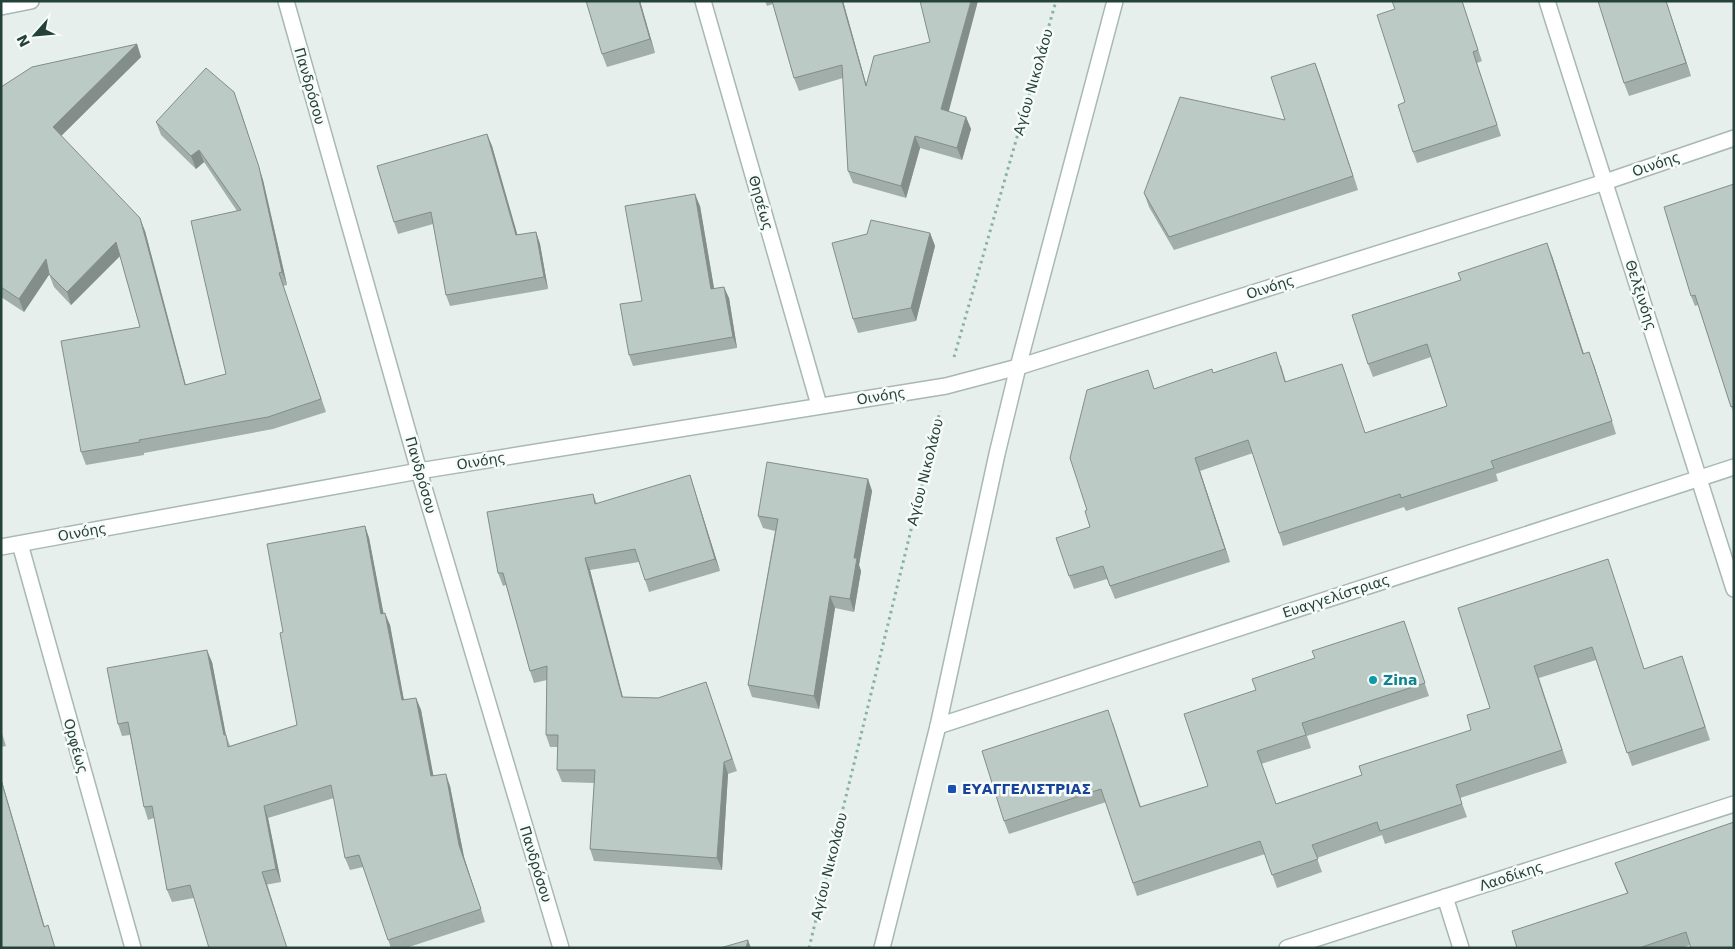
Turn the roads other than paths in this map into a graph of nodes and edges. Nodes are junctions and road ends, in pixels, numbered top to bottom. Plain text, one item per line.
1 (31, 1) edge
2 (286, 1) edge
3 (703, 1) edge
4 (1115, 1) edge
5 (1547, 1) edge
6 (1, 7) edge
7 (1734, 138) edge
8 (1605, 182) junction
9 (1018, 367) junction
10 (819, 405) junction
11 (1734, 467) edge
12 (419, 471) junction
13 (1699, 479) junction
14 (20, 544) junction
15 (1, 547) edge
16 (1734, 589) edge
17 (938, 726) junction
18 (1734, 804) edge
19 (1445, 897) junction
20 (132, 948) edge
21 (561, 948) edge
22 (882, 948) edge
23 (1287, 948) edge
24 (1461, 948) edge

1 - 6 street
2 - 12 street, Πανδρόσου
3 - 10 street, Θησέως
4 - 9 street
5 - 8 street, Θελξινόης
7 - 8 street, Οινόης
8 - 9 street, Οινόης
8 - 13 street, Θελξινόης
9 - 10 street, Οινόης
9 - 17 street
10 - 12 street, Οινόης
11 - 13 street, Ευαγγελίστριας
12 - 14 street, Οινόης
12 - 21 street, Πανδρόσου
13 - 16 street, Θελξινόης
13 - 17 street, Ευαγγελίστριας
14 - 15 street, Οινόης
14 - 20 street, Ορφέως
17 - 22 street
18 - 19 street, Λαοδίκης
19 - 23 street, Λαοδίκης
19 - 24 street

